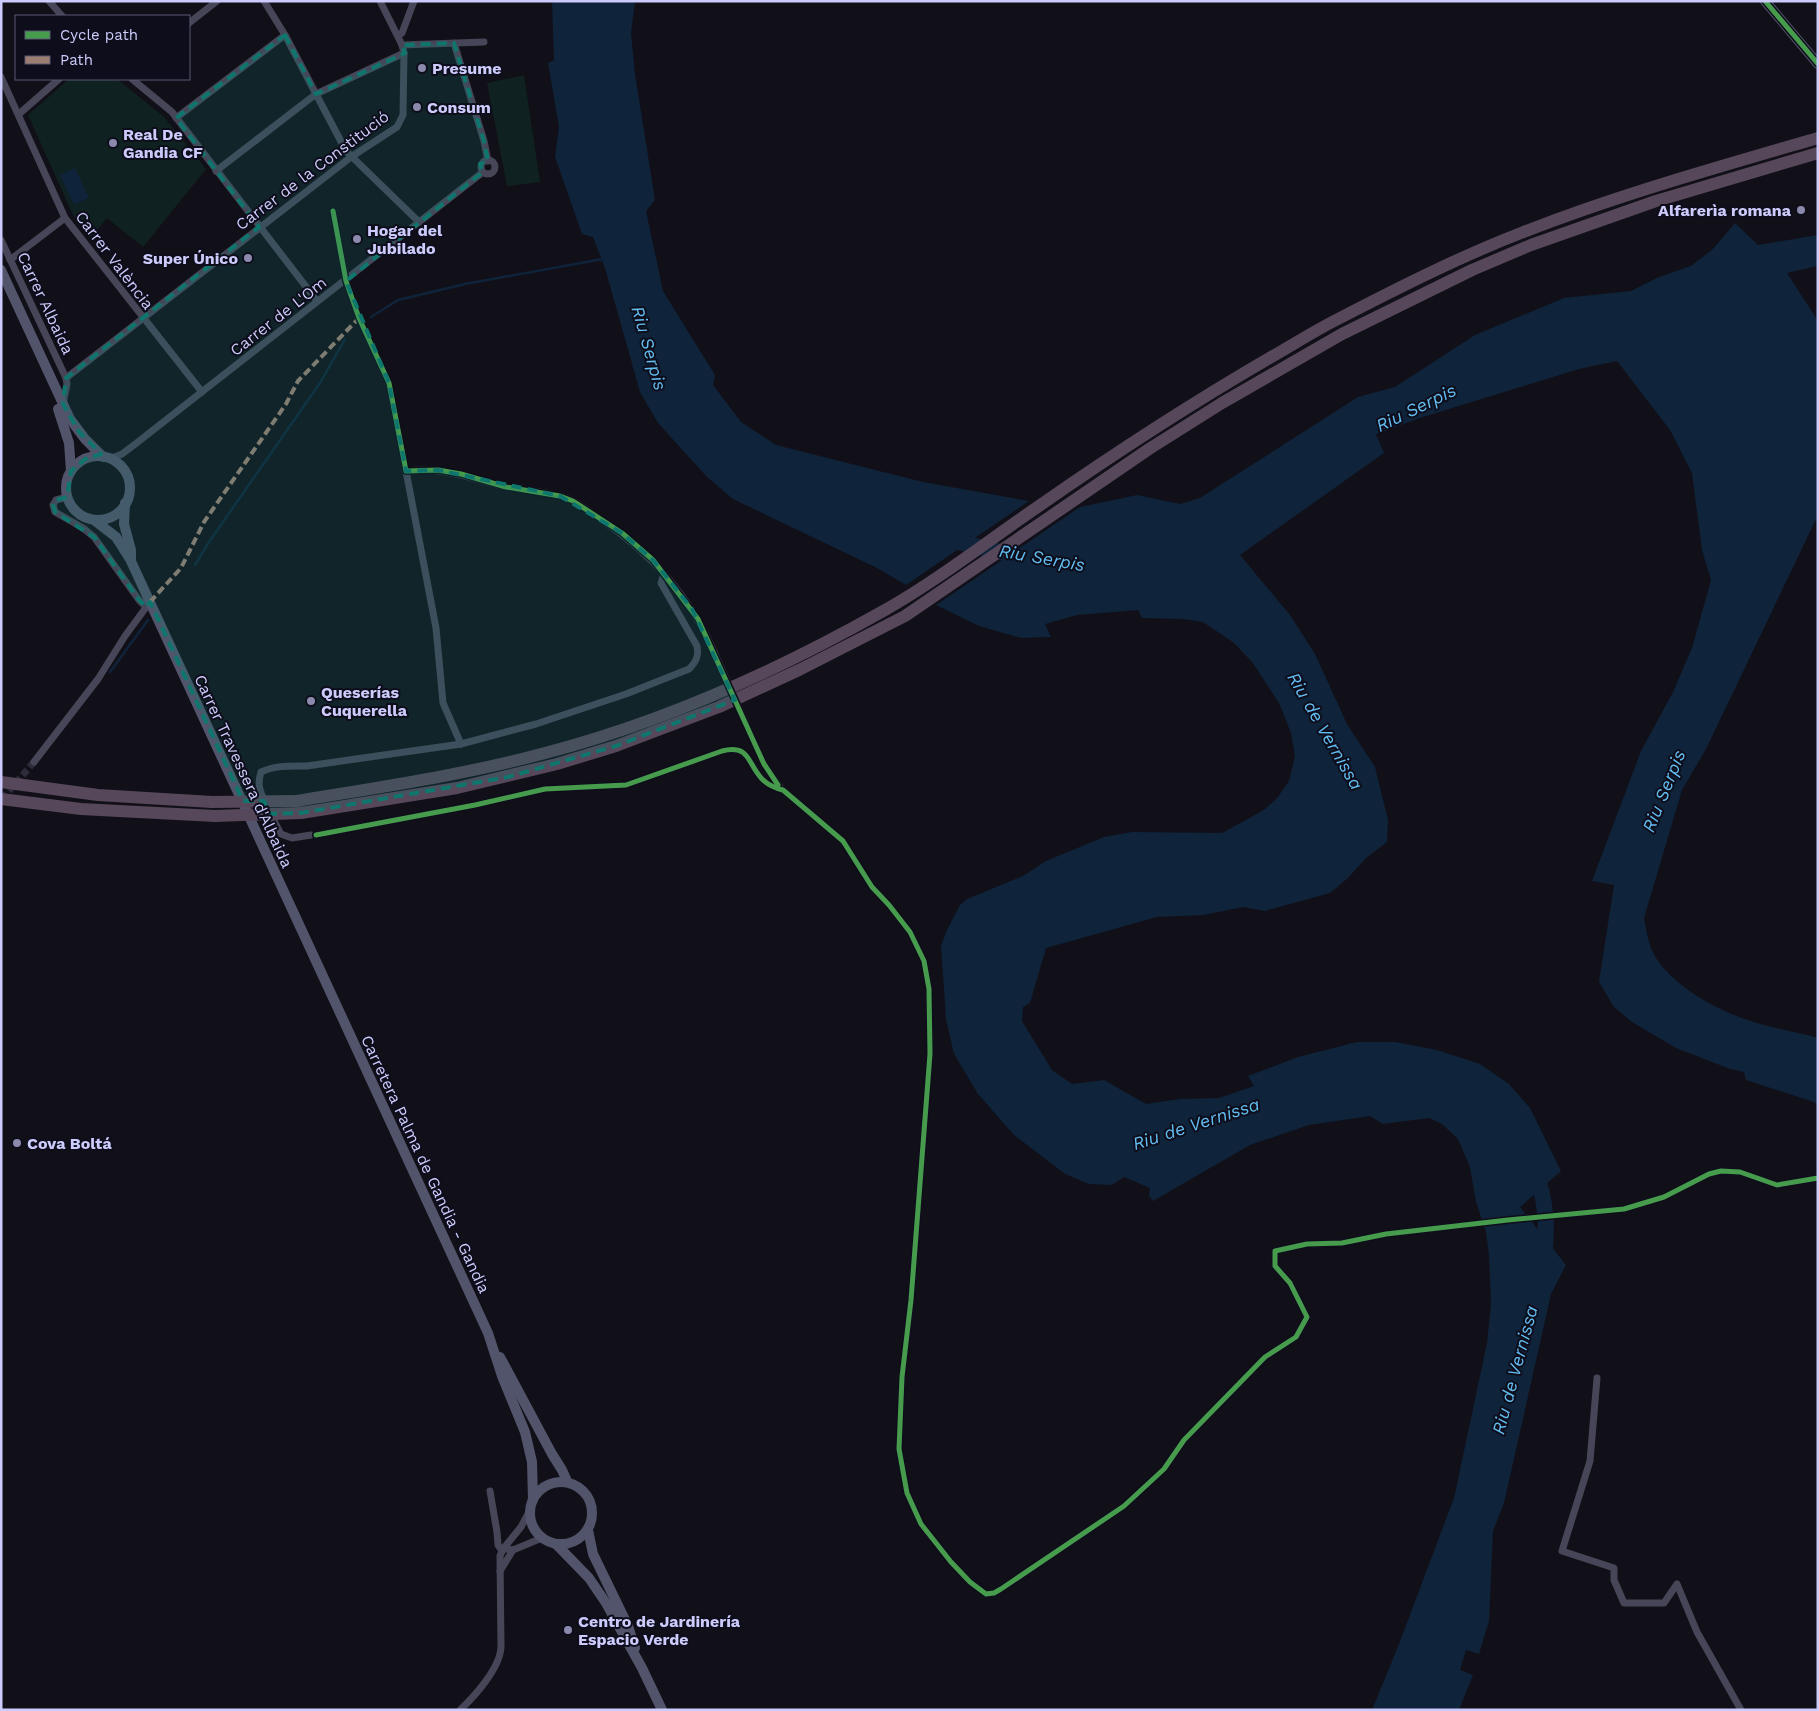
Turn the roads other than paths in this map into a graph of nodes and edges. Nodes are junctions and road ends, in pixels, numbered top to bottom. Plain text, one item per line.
1 (49, 1) edge
2 (217, 1) edge
3 (264, 1) edge
4 (380, 1) edge
5 (414, 1) edge
6 (1765, 1) edge
7 (61, 15) edge
8 (190, 22) edge
9 (285, 36) junction
10 (398, 36) junction
11 (484, 42) dead end
12 (454, 43) junction
13 (402, 45) junction
14 (404, 53) junction
15 (1818, 64) edge
16 (1, 77) edge
17 (58, 80) edge
18 (133, 80) edge
19 (316, 94) junction
20 (19, 114) junction
21 (176, 118) junction
22 (1818, 138) edge
23 (1818, 153) edge
24 (352, 157) junction
25 (216, 171) junction
26 (333, 211) dead end
27 (65, 218) junction
28 (418, 222) junction
29 (259, 227) junction
30 (1, 240) edge
31 (10, 260) junction
32 (1, 270) edge
33 (346, 281) junction
34 (1, 285) edge
35 (317, 301) junction
36 (142, 318) junction
37 (66, 378) junction
38 (202, 392) junction
39 (63, 404) junction
40 (106, 458) junction
41 (71, 471) junction
42 (406, 471) junction
43 (67, 497) junction
44 (125, 503) junction
45 (94, 520) junction
46 (130, 559) junction
47 (664, 574) junction
48 (148, 605) junction
49 (461, 744) junction
50 (34, 762) tunnel mouth
51 (1, 782) edge
52 (783, 790) junction
53 (1, 799) edge
54 (299, 807) junction
55 (331, 995) joint
56 (1818, 1178) edge
57 (493, 1345) junction
58 (1597, 1378) dead end
59 (567, 1482) junction
60 (490, 1491) dead end
61 (531, 1505) junction
62 (588, 1530) junction
63 (498, 1532) junction
64 (512, 1537) junction
65 (542, 1538) junction
66 (556, 1544) junction
67 (502, 1549) junction
68 (513, 1550) junction
69 (500, 1571) junction
70 (642, 1668) junction
71 (460, 1710) edge
72 (662, 1710) edge
73 (1741, 1710) edge

1 - 7 street
2 - 8 street
3 - 9 street
4 - 10 street, Carrer de la Constitució
5 - 10 street
6 - 15 main road
9 - 19 street
9 - 21 street
10 - 13 street, Carrer de la Constitució
11 - 12 street
12 - 13 street
12 - 28 street, Carrer de L'Om
13 - 14 street, Carrer de la Constitució
14 - 19 street
14 - 24 street, Carrer de la Constitució
16 - 20 street, Carrer València
17 - 20 street
18 - 21 street
19 - 24 street
19 - 25 street
20 - 27 street, Carrer València
21 - 25 street
22 - 54 highway
23 - 54 highway
24 - 28 street
24 - 29 street, Carrer de la Constitució
25 - 29 street
26 - 33 street
27 - 31 street
27 - 36 street, Carrer València
28 - 33 street, Carrer de L'Om
29 - 35 street
29 - 36 street, Carrer de la Constitució
30 - 31 street, Carrer Albaida
31 - 37 street, Carrer Albaida
32 - 39 main road
33 - 35 street, Carrer de L'Om
33 - 42 street
34 - 41 main road
35 - 38 street, Carrer de L'Om
36 - 37 street, Carrer de la Constitució
36 - 38 street, Carrer València
37 - 39 street
38 - 40 street, Carrer de L'Om
39 - 40 main road
40 - 41 main road
40 - 44 main road
41 - 43 main road
42 - 47 street
42 - 49 street
43 - 45 main road
43 - 48 street
44 - 45 main road
44 - 46 main road, Carrer Travessera d'Albaida
45 - 46 main road, Carrer Travessera d'Albaida
46 - 48 main road, Carrer Travessera d'Albaida
47 - 49 street
47 - 52 street, bridge
48 - 50 street
48 - 55 main road, Carrer Travessera d'Albaida
49 - 52 street
51 - 54 highway, bridge
52 - 56 street
53 - 54 highway, bridge
55 - 57 main road, Carretera Palma de Gandia - Gandia
57 - 59 main road, Carretera Palma de Gandia - Gandia
57 - 61 main road, Carretera Palma de Gandia - Gandia
58 - 73 street
59 - 61 main road
59 - 62 main road
60 - 63 street
61 - 64 street
61 - 65 main road
62 - 66 main road
62 - 70 main road
63 - 64 street
63 - 67 street
64 - 67 street
65 - 66 main road
65 - 68 street
66 - 70 main road
67 - 68 street
67 - 69 street
68 - 69 street
69 - 71 street
70 - 72 main road

